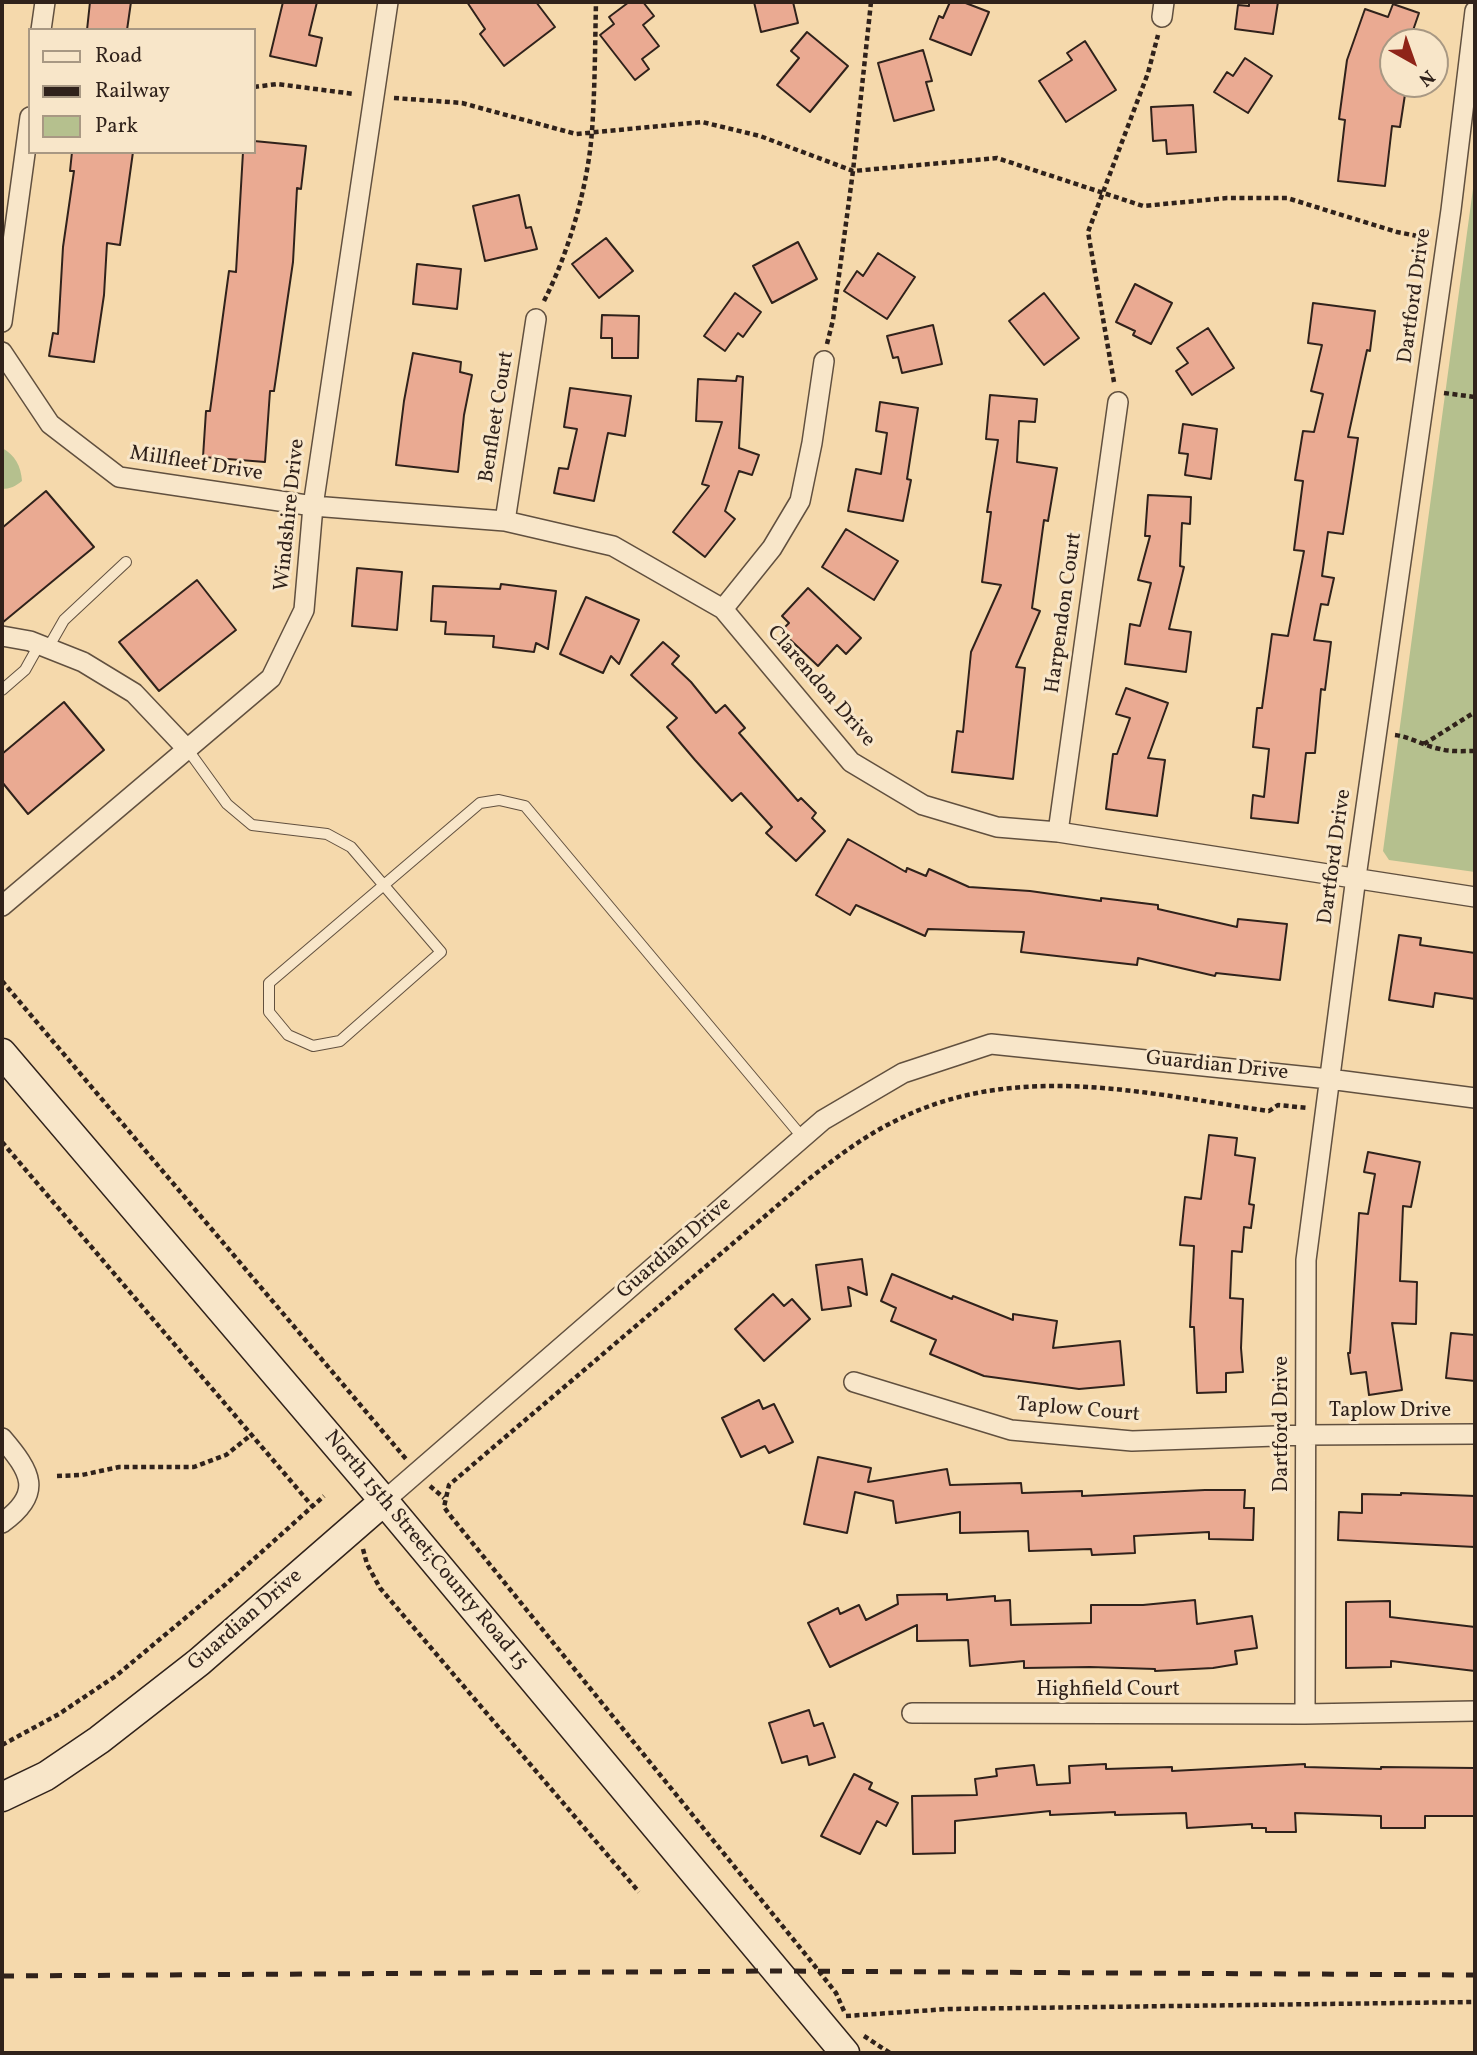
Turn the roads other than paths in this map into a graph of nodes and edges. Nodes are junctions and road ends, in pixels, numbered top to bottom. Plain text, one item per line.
1 (45, 2) edge
2 (388, 2) edge
3 (1475, 11) edge
4 (41, 28) edge
5 (28, 129) edge
6 (6, 266) edge
7 (536, 319) road end
8 (2, 322) edge
9 (2, 352) edge
10 (824, 361) road end
11 (1118, 402) road end
12 (313, 506) junction
13 (505, 521) junction
14 (126, 562) dead end
15 (723, 609) junction
16 (2, 636) edge
17 (43, 646) junction
18 (2, 690) edge
19 (188, 750) junction
20 (1058, 831) junction
21 (1356, 877) junction
22 (384, 885) junction
23 (1475, 897) edge
24 (2, 906) edge
25 (2, 1053) edge
26 (1329, 1079) junction
27 (1475, 1098) edge
28 (803, 1138) junction
29 (854, 1382) dead end
30 (1475, 1434) edge
31 (1305, 1435) junction
32 (2, 1438) edge
33 (384, 1501) junction
34 (2, 1523) edge
35 (1475, 1711) edge
36 (912, 1713) dead end
37 (1305, 1714) junction
38 (2, 1797) edge
39 (845, 2041) edge

1 - 4 street
2 - 12 street, Windshire Drive
3 - 21 street, Dartford Drive
5 - 6 street
6 - 8 street
7 - 13 street, Benfleet Court
9 - 12 street, Millfleet Drive
10 - 15 street
11 - 20 street, Harpendon Court
12 - 13 street, Clarendon Drive
12 - 19 street, Windshire Drive
13 - 15 street, Clarendon Drive
14 - 17 lane
15 - 20 street, Clarendon Drive
16 - 17 street
17 - 18 lane
17 - 19 street
19 - 22 lane
19 - 24 street, Windshire Drive
20 - 21 street, Clarendon Drive
21 - 23 street, Clarendon Drive
21 - 26 street, Dartford Drive
22 - 22 lane
22 - 28 lane
25 - 33 street, North 15th Street;County Road 15
26 - 27 street, Guardian Drive
26 - 28 street, Guardian Drive
26 - 31 street, Dartford Drive
28 - 33 street, Guardian Drive
29 - 31 street, Taplow Court
30 - 31 street, Taplow Drive
31 - 37 street, Dartford Drive
32 - 34 street
33 - 38 street, Guardian Drive
33 - 39 street, North 15th Street;County Road 15
35 - 37 street, Highfield Court
36 - 37 street, Highfield Court

